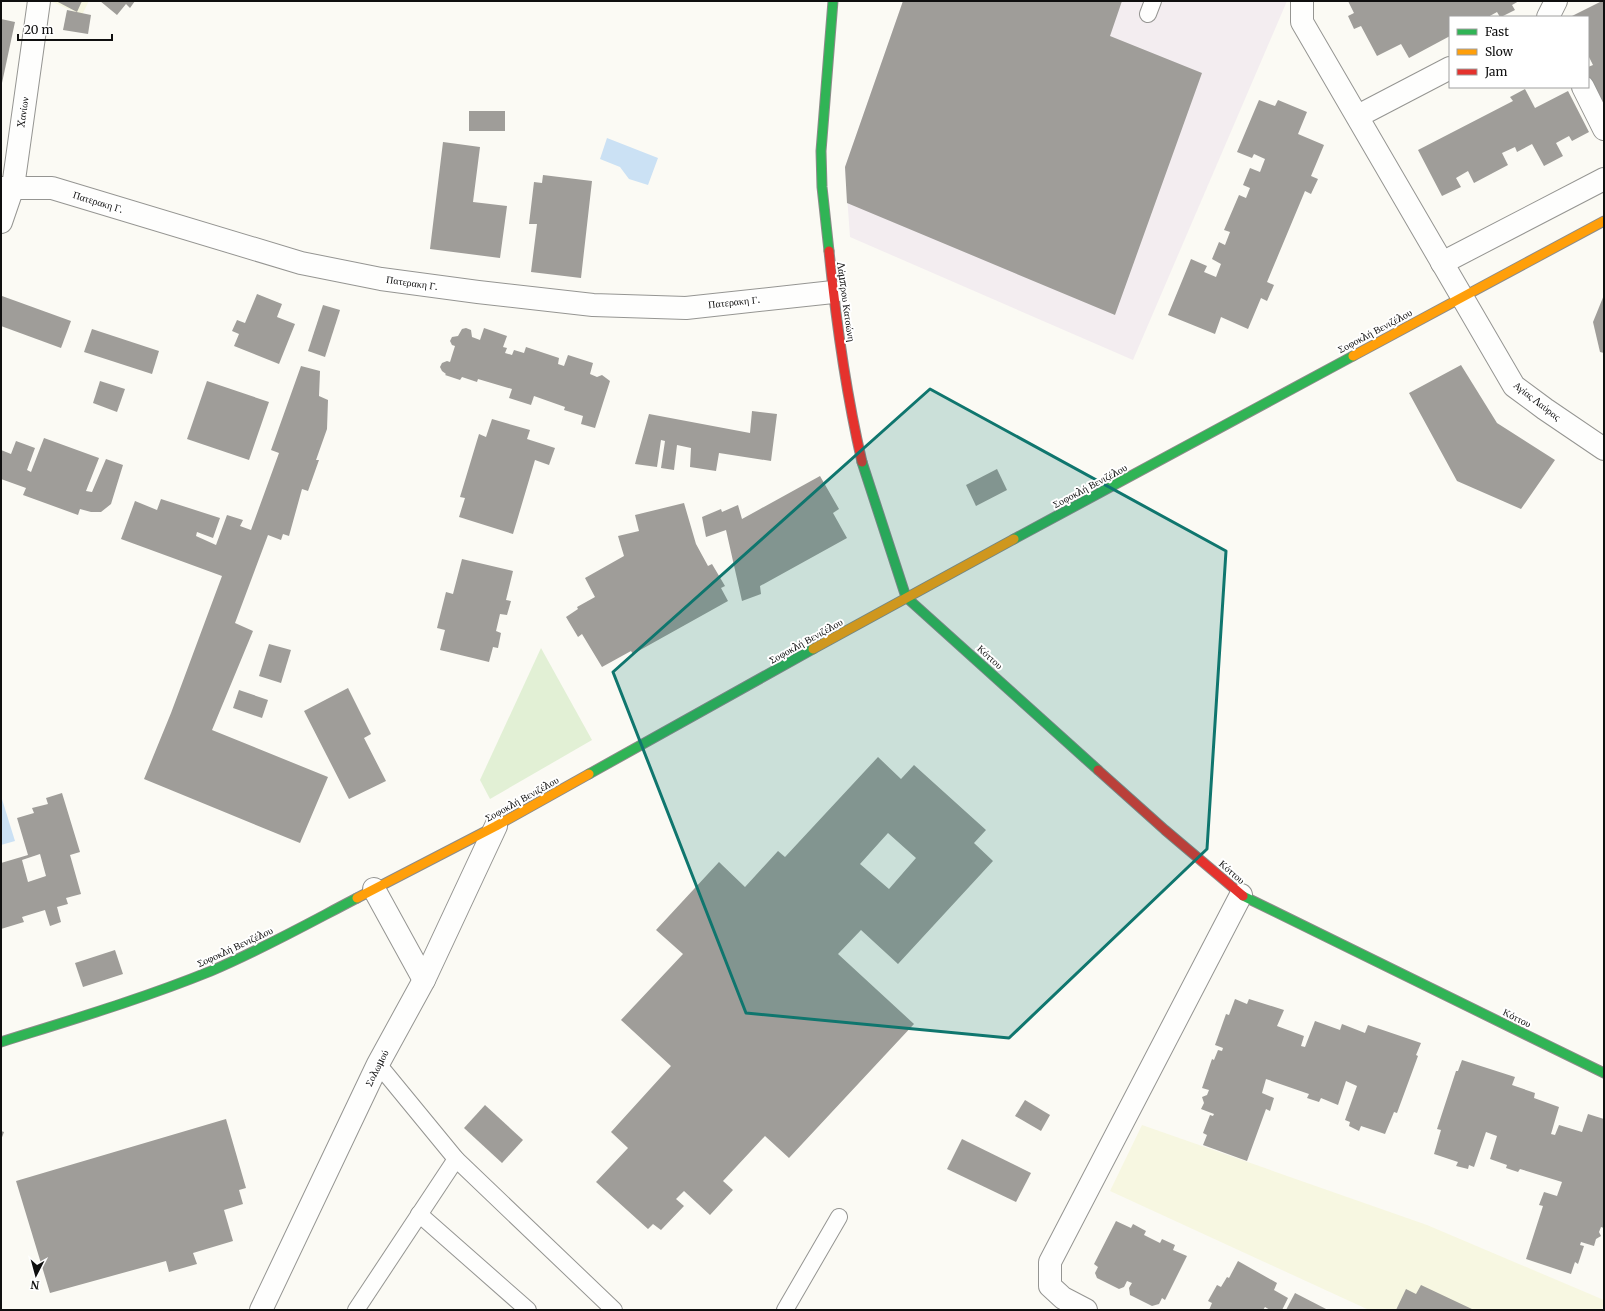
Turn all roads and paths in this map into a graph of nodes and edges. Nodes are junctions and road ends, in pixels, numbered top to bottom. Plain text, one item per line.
1 (39, 1) edge
2 (833, 1) edge
3 (1302, 1) edge
4 (1556, 1) edge
5 (1548, 16) edge
6 (1449, 69) edge
7 (1584, 88) edge
8 (1358, 116) junction
9 (1604, 129) edge
10 (1604, 179) edge
11 (7, 187) edge
12 (1604, 221) edge
13 (1, 222) edge
14 (1442, 263) junction
15 (833, 292) junction
16 (1462, 297) junction
17 (1604, 449) edge
18 (906, 598) junction
19 (496, 826) junction
20 (374, 890) junction
21 (1241, 895) junction
22 (424, 980) junction
23 (1, 1042) edge
24 (378, 1064) junction
25 (1604, 1073) edge
26 (456, 1159) junction
27 (419, 1214) junction
28 (839, 1217) dead end
29 (260, 1310) edge
30 (356, 1310) edge
31 (528, 1310) edge
32 (614, 1310) edge
33 (785, 1310) edge
34 (1086, 1310) edge

1 - 11 street, Χανίων
2 - 15 main road, Λάμπρου Κατσώνη
3 - 8 street, Αγίας Λαύρας
4 - 5 street
6 - 8 street
7 - 9 street
8 - 14 street, Αγίας Λαύρας
10 - 14 street
11 - 13 street, Χανίων
11 - 15 street, Πατερακη Γ.
12 - 16 main road, Σοφοκλή Βενιζέλου
14 - 16 street, Αγίας Λαύρας
15 - 18 main road, Λάμπρου Κατσώνη
16 - 17 street, Αγίας Λαύρας
16 - 18 main road, Σοφοκλή Βενιζέλου
18 - 19 main road, Σοφοκλή Βενιζέλου
18 - 21 main road, Κόττου
19 - 20 main road, Σοφοκλή Βενιζέλου
19 - 22 street, Σολωμού
20 - 22 street
20 - 23 main road, Σοφοκλή Βενιζέλου
21 - 25 main road, Κόττου
21 - 34 street
22 - 24 street, Σολωμού
24 - 26 lane
24 - 29 street, Σολωμού
26 - 27 lane
26 - 32 lane
27 - 30 lane
27 - 31 lane
28 - 33 lane

